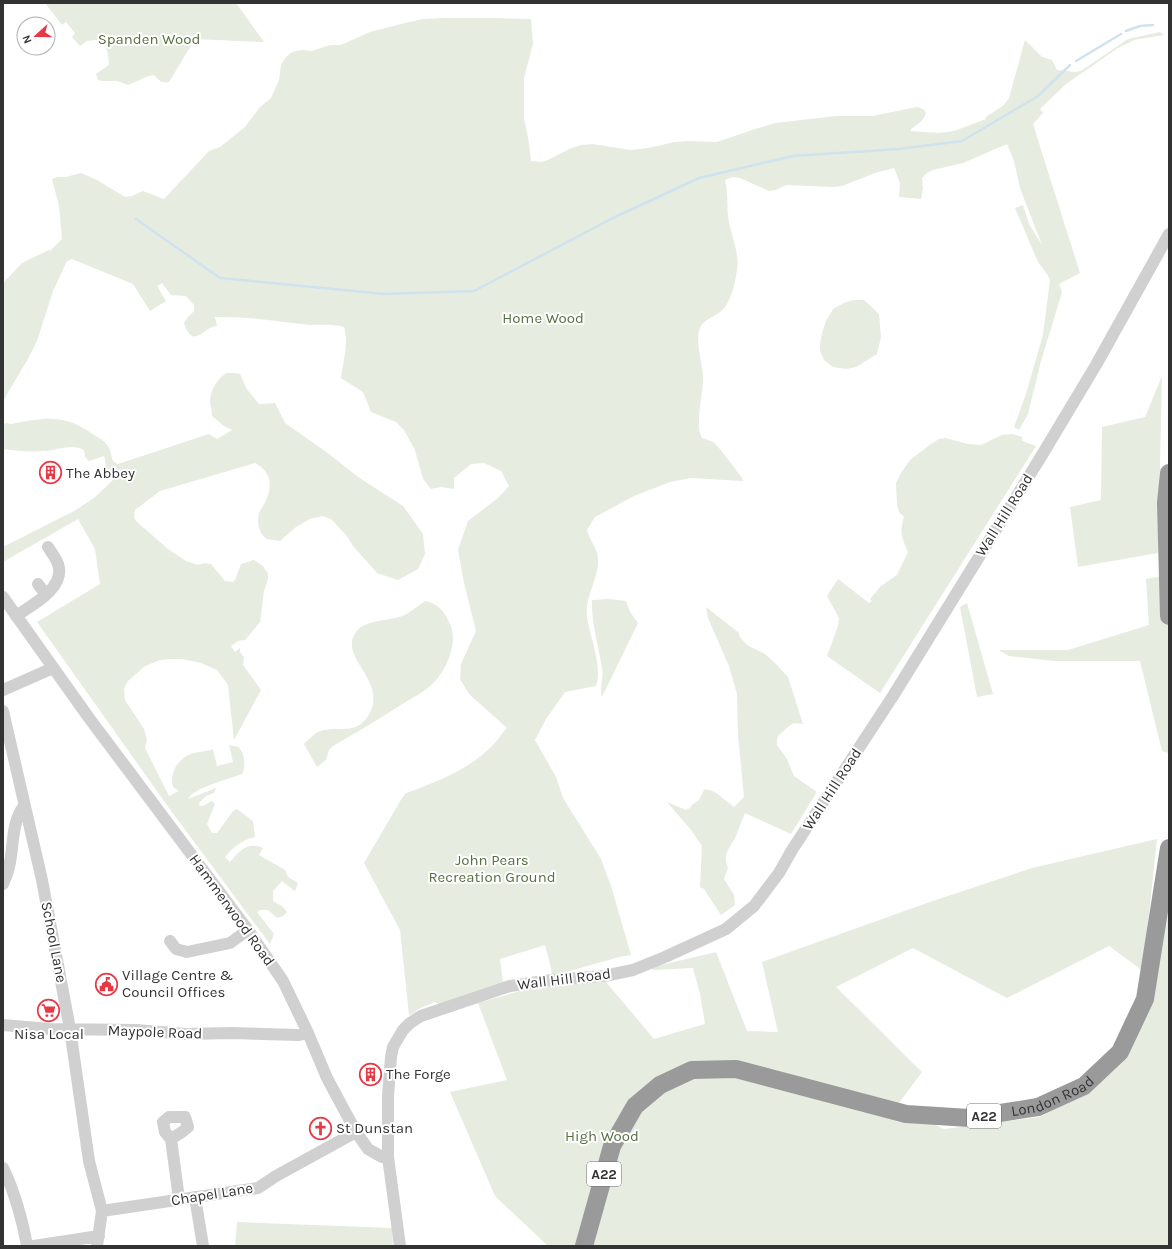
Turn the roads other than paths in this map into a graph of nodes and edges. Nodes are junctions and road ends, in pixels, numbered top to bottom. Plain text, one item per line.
1 (1169, 234) edge
2 (1169, 473) edge
3 (48, 547) dead end
4 (38, 584) dead end
5 (46, 595) junction
6 (3, 597) edge
7 (16, 616) junction
8 (1169, 616) edge
9 (53, 668) junction
10 (3, 690) edge
11 (3, 711) edge
12 (24, 806) junction
13 (1169, 848) edge
14 (3, 884) edge
15 (248, 930) junction
16 (170, 941) dead end
17 (3, 1025) edge
18 (70, 1029) junction
19 (308, 1033) junction
20 (356, 1132) junction
21 (171, 1139) dead end
22 (388, 1157) junction
23 (3, 1168) edge
24 (195, 1197) junction
25 (179, 1199) junction
26 (102, 1211) junction
27 (98, 1241) edge
28 (27, 1246) edge
29 (34, 1246) edge
30 (203, 1246) edge
31 (400, 1246) edge
32 (584, 1246) edge

1 - 22 street, Wall Hill Road
2 - 8 highway
3 - 5 street
4 - 5 street
5 - 7 street
6 - 7 street, Hammerwood Road
7 - 9 street, Hammerwood Road
9 - 10 street
9 - 15 street, Hammerwood Road
11 - 12 street, School Lane
12 - 14 street
12 - 18 street, School Lane
13 - 32 highway, London Road / A22
15 - 16 street
15 - 19 street, Hammerwood Road
17 - 18 street, Maypole Road
18 - 19 street, Maypole Road
18 - 26 street, School Lane
19 - 20 street, Hammerwood Road
20 - 22 street, Hammerwood Road
20 - 24 street, Chapel Lane
21 - 25 street
22 - 31 street
23 - 28 street
24 - 25 street, Chapel Lane
24 - 30 street
25 - 26 street, Chapel Lane
26 - 27 street, School Lane
27 - 29 street

